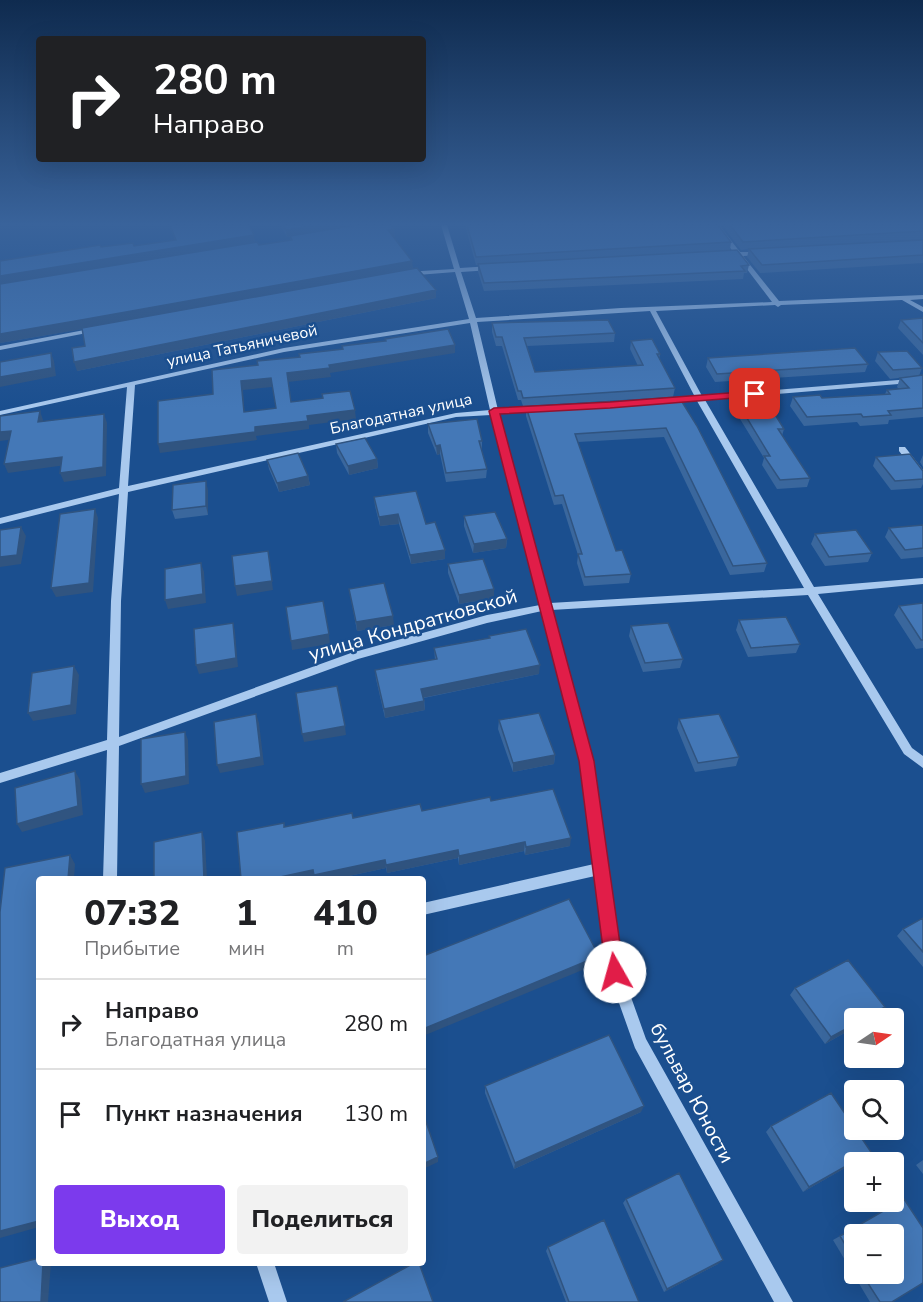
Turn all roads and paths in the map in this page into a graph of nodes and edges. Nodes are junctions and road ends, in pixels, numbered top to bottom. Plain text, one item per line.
1 (463, 286) edge
2 (763, 286) edge
3 (923, 297) edge
4 (903, 298) junction
5 (778, 305) junction
6 (652, 309) junction
7 (923, 309) edge
8 (473, 320) junction
9 (103, 329) edge
10 (0, 348) edge
11 (923, 380) edge
12 (131, 384) junction
13 (698, 400) junction
14 (654, 402) edge
15 (552, 408) edge
16 (494, 411) junction
17 (0, 413) edge
18 (902, 449) dead end
19 (923, 476) edge
20 (123, 490) junction
21 (0, 521) edge
22 (923, 581) edge
23 (812, 591) junction
24 (545, 607) junction
25 (114, 743) junction
26 (923, 763) edge
27 (0, 778) edge
28 (603, 868) junction
29 (111, 876) edge
30 (426, 908) edge
31 (266, 1266) edge
32 (278, 1302) edge
33 (784, 1302) edge

1 - 8 street, бульвар Юности
2 - 5 street
3 - 4 street, улица Татьяничевой
4 - 5 street, улица Татьяничевой
4 - 7 street
5 - 6 street, улица Татьяничевой
6 - 8 street, улица Татьяничевой
6 - 13 street
8 - 12 street, улица Татьяничевой
8 - 16 street, бульвар Юности
9 - 10 street
11 - 13 street
12 - 17 street, улица Татьяничевой
12 - 20 street
13 - 14 street
13 - 23 street
15 - 16 street, Благодатная улица
16 - 20 street, Благодатная улица
16 - 24 street, бульвар Юности
18 - 19 street
20 - 21 street, Благодатная улица
20 - 25 street
22 - 23 street, улица Кондратковской
23 - 24 street, улица Кондратковской
23 - 26 street
24 - 25 street, улица Кондратковской
24 - 28 street, бульвар Юности
25 - 27 street, улица Кондратковской
25 - 29 street
28 - 30 street
28 - 33 street, бульвар Юности
31 - 32 street

